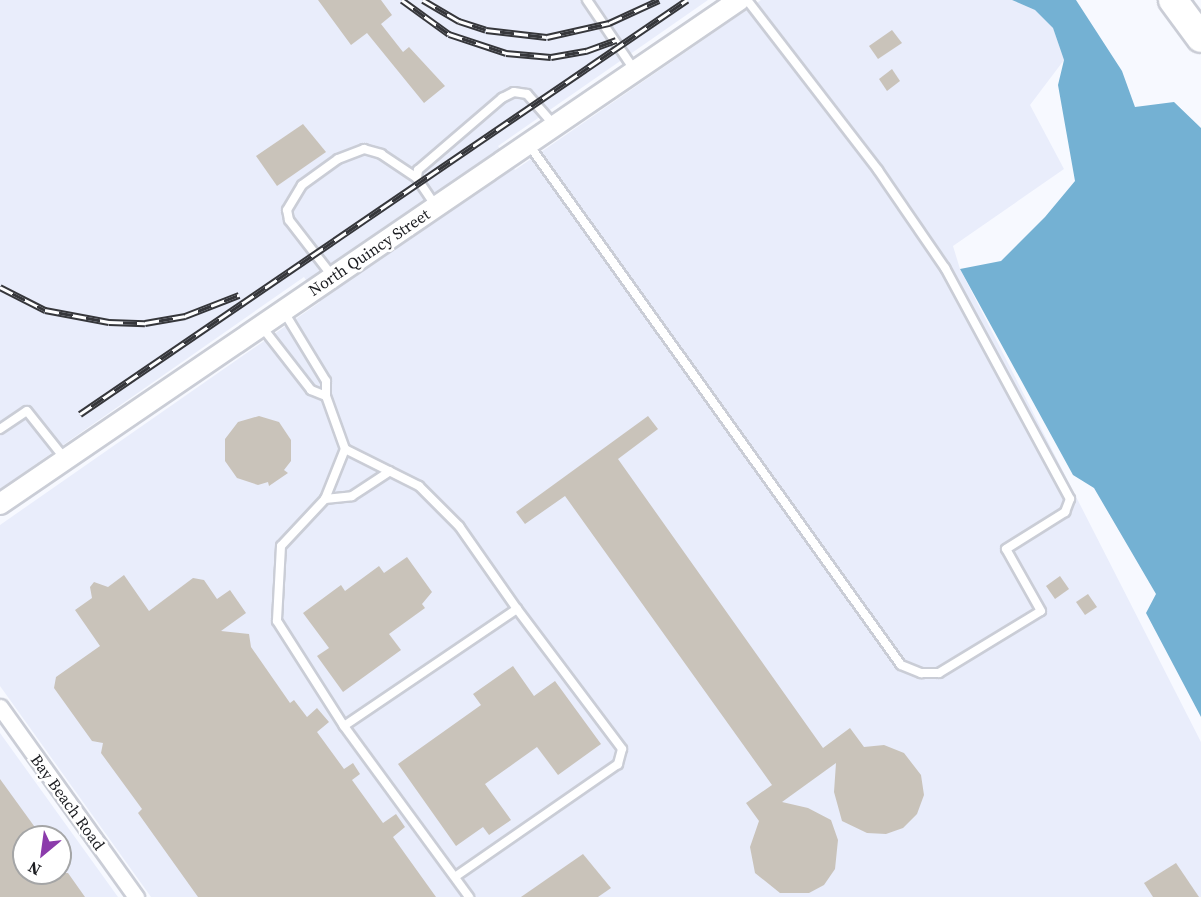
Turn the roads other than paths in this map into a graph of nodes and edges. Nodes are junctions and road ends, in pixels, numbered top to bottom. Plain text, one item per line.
1 (587, 0) edge
2 (739, 0) edge
3 (747, 0) edge
4 (1173, 0) edge
5 (1201, 38) edge
6 (635, 71) junction
7 (555, 126) junction
8 (528, 144) junction
9 (417, 178) junction
10 (436, 207) junction
11 (333, 277) junction
12 (284, 311) junction
13 (262, 326) junction
14 (326, 396) junction
15 (0, 429) edge
16 (345, 449) junction
17 (65, 460) junction
18 (390, 471) junction
19 (325, 499) junction
20 (0, 504) edge
21 (517, 609) junction
22 (0, 707) edge
23 (344, 726) junction
24 (455, 877) junction
25 (136, 897) edge
26 (469, 897) edge

1 - 6 lane
2 - 6 street, North Quincy Street
3 - 8 lane
4 - 5 highway
6 - 7 street, North Quincy Street
7 - 8 street, North Quincy Street
7 - 9 lane
8 - 10 street, North Quincy Street
9 - 10 lane
9 - 11 lane
10 - 11 street, North Quincy Street
11 - 12 street, North Quincy Street
12 - 13 street, North Quincy Street
12 - 14 lane
13 - 14 lane
13 - 17 street, North Quincy Street
14 - 16 lane
15 - 17 lane
16 - 18 lane
16 - 19 lane
17 - 20 street, North Quincy Street
18 - 19 lane
18 - 21 lane
19 - 23 lane
21 - 23 lane
21 - 24 lane
22 - 25 street, Bay Beach Road
23 - 24 lane
24 - 26 lane

